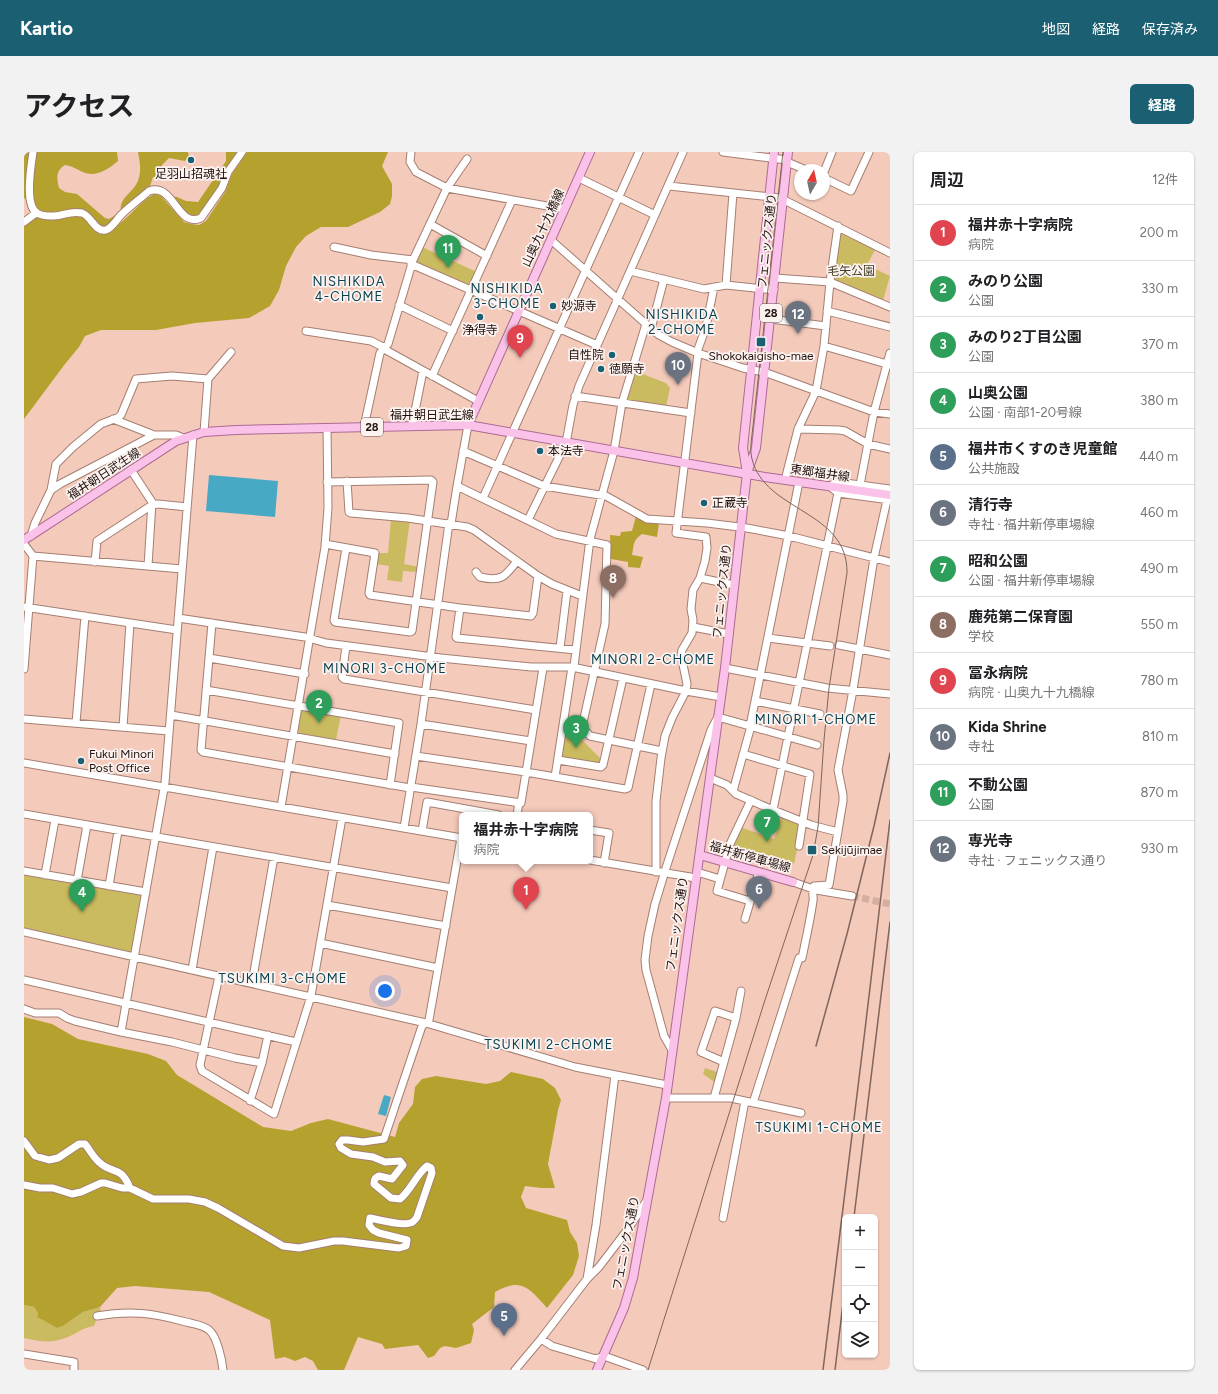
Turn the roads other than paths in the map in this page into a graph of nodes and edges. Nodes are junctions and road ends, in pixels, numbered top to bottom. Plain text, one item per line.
1 (33, 152) edge
2 (242, 152) edge
3 (411, 152) edge
4 (590, 152) edge
5 (639, 152) edge
6 (683, 152) edge
7 (725, 152) edge
8 (832, 152) edge
9 (869, 152) edge
10 (774, 155) edge
11 (788, 158) edge
12 (467, 159) dead end
13 (797, 164) edge
14 (827, 164) edge
15 (579, 178) junction
16 (830, 181) edge
17 (669, 186) junction
18 (447, 188) junction
19 (733, 193) junction
20 (770, 197) junction
21 (619, 198) junction
22 (783, 199) junction
23 (512, 200) junction
24 (564, 209) junction
25 (36, 213) junction
26 (655, 215) junction
27 (24, 222) edge
28 (430, 224) junction
29 (838, 226) junction
30 (551, 240) junction
31 (334, 247) dead end
32 (890, 253) edge
33 (487, 256) junction
34 (412, 262) junction
35 (586, 271) junction
36 (630, 271) junction
37 (775, 278) junction
38 (664, 279) junction
39 (830, 282) junction
40 (726, 285) junction
41 (714, 287) junction
42 (471, 290) junction
43 (760, 290) junction
44 (774, 290) junction
45 (617, 299) junction
46 (399, 306) junction
47 (890, 307) edge
48 (519, 311) junction
49 (827, 311) junction
50 (771, 319) junction
51 (826, 326) junction
52 (649, 327) junction
53 (890, 327) edge
54 (560, 330) junction
55 (453, 331) junction
56 (306, 332) dead end
57 (597, 345) junction
58 (824, 346) junction
59 (384, 349) junction
60 (231, 352) dead end
61 (698, 352) junction
62 (890, 353) edge
63 (888, 365) edge
64 (751, 370) junction
65 (423, 371) junction
66 (764, 372) junction
67 (432, 376) junction
68 (208, 379) junction
69 (816, 390) junction
70 (575, 396) junction
71 (478, 401) junction
72 (622, 403) junction
73 (874, 412) junction
74 (691, 413) junction
75 (890, 414) edge
76 (113, 419) junction
77 (468, 425) junction
78 (412, 426) junction
79 (364, 427) junction
80 (327, 428) junction
81 (798, 429) junction
82 (204, 432) junction
83 (513, 432) junction
84 (154, 435) junction
85 (193, 435) junction
86 (183, 438) junction
87 (566, 443) junction
88 (868, 444) junction
89 (890, 449) edge
90 (463, 451) junction
91 (614, 451) junction
92 (685, 464) junction
93 (498, 466) junction
94 (131, 470) junction
95 (747, 473) junction
96 (785, 480) junction
97 (348, 481) junction
98 (327, 482) junction
99 (799, 482) junction
100 (860, 485) junction
101 (457, 486) junction
102 (544, 486) junction
103 (830, 486) junction
104 (890, 489) edge
105 (51, 490) junction
106 (838, 493) junction
107 (602, 495) junction
108 (483, 498) junction
109 (889, 498) edge
110 (152, 505) junction
111 (187, 507) junction
112 (428, 520) junction
113 (528, 520) junction
114 (678, 521) junction
115 (450, 524) junction
116 (741, 527) junction
117 (31, 536) junction
118 (789, 536) junction
119 (24, 540) edge
120 (590, 542) junction
121 (24, 544) edge
122 (326, 544) junction
123 (828, 546) junction
124 (346, 548) junction
125 (33, 556) junction
126 (874, 558) junction
127 (517, 561) junction
128 (95, 562) junction
129 (890, 562) edge
130 (148, 566) junction
131 (182, 569) junction
132 (476, 572) dead end
133 (538, 576) junction
134 (700, 578) junction
135 (734, 585) junction
136 (567, 591) junction
137 (582, 596) junction
138 (416, 602) junction
139 (438, 605) junction
140 (26, 607) edge
141 (460, 608) junction
142 (85, 616) junction
143 (178, 618) junction
144 (130, 623) junction
145 (212, 623) junction
146 (693, 627) junction
147 (178, 630) junction
148 (729, 634) junction
149 (310, 638) junction
150 (768, 638) junction
151 (807, 643) junction
152 (839, 645) dead end
153 (346, 646) junction
154 (830, 646) dead end
155 (560, 648) junction
156 (859, 648) junction
157 (576, 650) junction
158 (890, 655) edge
159 (430, 657) junction
160 (209, 658) junction
161 (573, 667) junction
162 (542, 668) junction
163 (725, 668) junction
164 (24, 669) edge
165 (595, 671) junction
166 (304, 674) junction
167 (761, 674) junction
168 (622, 678) junction
169 (651, 684) junction
170 (799, 684) junction
171 (206, 690) junction
172 (853, 690) junction
173 (686, 691) junction
174 (425, 693) junction
175 (890, 694) edge
176 (721, 697) junction
177 (755, 701) junction
178 (299, 705) junction
179 (794, 709) junction
180 (536, 710) junction
181 (820, 714) dead end
182 (170, 715) junction
183 (718, 717) junction
184 (24, 719) edge
185 (204, 720) junction
186 (76, 724) junction
187 (421, 724) junction
188 (751, 726) junction
189 (123, 727) junction
190 (169, 731) junction
191 (294, 737) junction
192 (788, 737) junction
193 (609, 740) junction
194 (531, 741) junction
195 (817, 745) dead end
196 (637, 746) junction
197 (662, 751) junction
198 (395, 754) junction
199 (743, 754) junction
200 (416, 756) junction
201 (558, 760) junction
202 (24, 763) edge
203 (782, 765) junction
204 (288, 768) junction
205 (526, 772) junction
206 (555, 777) junction
207 (710, 778) junction
208 (390, 785) junction
209 (164, 787) junction
210 (411, 787) junction
211 (733, 791) junction
212 (751, 800) junction
213 (519, 802) junction
214 (281, 807) junction
215 (773, 810) junction
216 (482, 812) edge
217 (517, 812) edge
218 (24, 814) edge
219 (342, 818) junction
220 (55, 820) junction
221 (803, 821) junction
222 (87, 825) junction
223 (404, 828) junction
224 (593, 830) edge
225 (118, 831) junction
226 (422, 832) junction
227 (838, 832) junction
228 (155, 837) junction
229 (459, 838) edge
230 (799, 846) dead end
231 (213, 847) junction
232 (459, 853) edge
233 (700, 855) junction
234 (274, 857) junction
235 (593, 861) edge
236 (724, 862) junction
237 (604, 863) junction
238 (334, 868) junction
239 (24, 871) edge
240 (759, 872) junction
241 (660, 873) junction
242 (46, 875) junction
243 (696, 875) junction
244 (720, 879) junction
245 (77, 881) junction
246 (793, 882) joint
247 (109, 886) junction
248 (452, 888) junction
249 (812, 888) junction
250 (146, 892) junction
251 (852, 896) tunnel mouth
252 (750, 901) junction
253 (328, 905) junction
254 (745, 919) dead end
255 (446, 926) junction
256 (24, 932) edge
257 (320, 943) junction
258 (134, 956) junction
259 (438, 968) junction
260 (192, 970) junction
261 (219, 976) junction
262 (24, 980) edge
263 (252, 983) junction
264 (741, 991) dead end
265 (310, 996) junction
266 (126, 1003) junction
267 (24, 1009) edge
268 (736, 1018) junction
269 (209, 1022) junction
270 (426, 1023) junction
271 (121, 1032) junction
272 (268, 1035) junction
273 (296, 1042) junction
274 (202, 1049) junction
275 (672, 1050) junction
276 (724, 1062) junction
277 (262, 1063) junction
278 (616, 1075) junction
279 (668, 1085) junction
280 (666, 1098) junction
281 (714, 1098) junction
282 (250, 1101) junction
283 (745, 1101) junction
284 (753, 1103) junction
285 (801, 1113) dead end
286 (24, 1141) edge
287 (24, 1186) edge
288 (130, 1188) junction
289 (647, 1200) junction
290 (723, 1218) dead end
291 (587, 1279) junction
292 (97, 1316) dead end
293 (542, 1339) junction
294 (24, 1354) edge
295 (604, 1356) junction
296 (74, 1370) edge
297 (223, 1370) edge
298 (516, 1370) edge
299 (598, 1370) edge
300 (643, 1370) edge

1 - 25 street
2 - 25 street
3 - 18 street
4 - 15 main road, 山奥九十九橋線
5 - 21 street
6 - 17 street
7 - 10 street
8 - 14 street
9 - 16 street
10 - 11 street
10 - 20 main road, フェニックス通り / 28
11 - 13 street
11 - 22 main road, フェニックス通り / 28
12 - 18 street
15 - 21 street
15 - 24 main road, 山奥九十九橋線
17 - 19 street
17 - 26 street
18 - 23 street
18 - 28 street
19 - 20 street
19 - 40 street
20 - 22 street
20 - 43 main road, フェニックス通り / 28
21 - 26 street
21 - 35 street
22 - 29 street
22 - 37 main road, フェニックス通り / 28
23 - 24 street
23 - 33 street
24 - 30 main road, 山奥九十九橋線
25 - 27 street
26 - 36 street
28 - 33 street
28 - 34 street
29 - 32 street
29 - 39 street
30 - 35 street
30 - 48 main road, 山奥九十九橋線
31 - 34 street
33 - 42 street
34 - 42 street
34 - 46 street
35 - 45 street
35 - 54 street
36 - 38 street
36 - 45 street
37 - 39 street
37 - 44 main road, フェニックス通り / 28
38 - 41 street
38 - 52 street
39 - 47 street
39 - 49 street
40 - 41 street
40 - 43 street
41 - 61 street
42 - 48 street
42 - 55 street
43 - 44 street
43 - 64 main road, フェニックス通り / 28
44 - 50 main road, フェニックス通り / 28
45 - 52 street
45 - 57 street
46 - 55 street
46 - 59 street
48 - 54 street
48 - 71 main road, 山奥九十九橋線
49 - 51 street
49 - 53 street
50 - 51 street
50 - 66 main road, フェニックス通り / 28
51 - 58 street
52 - 61 street
52 - 72 street
54 - 57 street
54 - 83 street
55 - 67 street
56 - 59 street
57 - 70 street
58 - 63 street
58 - 69 street
59 - 65 street
59 - 79 street
60 - 68 street
61 - 64 street
61 - 74 street
62 - 63 street
63 - 73 street
64 - 66 street
64 - 95 main road, フェニックス通り / 28
65 - 67 street
65 - 78 street
66 - 69 street
66 - 95 main road, フェニックス通り / 28
67 - 71 street
68 - 76 street
68 - 82 street
69 - 73 street
69 - 81 street
70 - 72 street
70 - 87 street
71 - 77 main road, 山奥九十九橋線
72 - 74 street
72 - 91 street
73 - 75 street
73 - 88 street
74 - 92 street
76 - 84 street
76 - 105 street
77 - 78 main road, 福井朝日武生線 / 28
77 - 83 main road, 福井朝日武生線 / 28
77 - 90 street
78 - 79 main road, 福井朝日武生線 / 28
79 - 80 main road, 福井朝日武生線 / 28
80 - 82 main road, 福井朝日武生線 / 28
80 - 98 street
81 - 88 street
81 - 96 street
82 - 85 main road, 福井朝日武生線 / 28
83 - 87 main road, 福井朝日武生線 / 28
83 - 93 street
84 - 86 street
84 - 105 street
85 - 86 main road, 福井朝日武生線 / 28
85 - 111 street
86 - 94 main road, 福井朝日武生線 / 28
87 - 91 main road, 福井朝日武生線 / 28
87 - 102 street
88 - 89 street
88 - 100 street
90 - 93 street
90 - 101 street
91 - 92 main road, 福井朝日武生線 / 28
91 - 107 street
92 - 95 main road, 福井朝日武生線 / 28
92 - 114 street
93 - 102 street
93 - 108 street
94 - 110 street
94 - 117 main road, 福井朝日武生線 / 28
95 - 96 main road, 東郷福井線
95 - 116 main road, フェニックス通り
96 - 99 main road, 東郷福井線
97 - 98 street
97 - 112 street
97 - 112 street
98 - 122 street
99 - 103 main road, 東郷福井線
99 - 118 street
100 - 103 street
100 - 104 street
101 - 108 street
101 - 115 street
102 - 107 street
102 - 113 street
103 - 106 street
103 - 109 main road, 東郷福井線
105 - 117 street
106 - 109 street
106 - 123 street
107 - 114 street
107 - 120 street
108 - 113 street
109 - 126 street
110 - 111 street
110 - 128 street
110 - 130 street
111 - 131 street
112 - 115 street
112 - 138 street
113 - 120 street
114 - 116 street
114 - 134 street
115 - 127 street
115 - 139 street
116 - 118 street
116 - 135 main road, フェニックス通り
117 - 119 main road, 福井朝日武生線 / 28
118 - 123 street
118 - 150 street
120 - 137 street
120 - 165 street
121 - 125 street
122 - 124 street
122 - 149 street
123 - 126 street
123 - 151 street
124 - 138 street
124 - 138 street
125 - 128 street
125 - 140 street
126 - 129 street
126 - 156 street
127 - 132 street
127 - 133 street
128 - 130 street
130 - 131 street
131 - 143 street
133 - 136 street
133 - 141 street
134 - 135 street
134 - 146 street
135 - 148 main road, フェニックス通り
136 - 137 street
136 - 155 street
137 - 157 street
138 - 139 street
139 - 141 street
139 - 159 street
140 - 142 street
140 - 164 street
141 - 155 street
142 - 144 street
142 - 186 street
143 - 145 street
143 - 147 street
144 - 147 street
144 - 189 street
145 - 149 street
145 - 160 street
146 - 148 street
146 - 173 street
147 - 182 street
148 - 163 main road, フェニックス通り
149 - 153 street
149 - 166 street
150 - 151 street
150 - 167 street
151 - 154 street
151 - 170 street
152 - 156 street
153 - 159 street
153 - 174 street
155 - 157 street
156 - 158 street
156 - 172 street
157 - 161 street
159 - 162 street
159 - 174 street
160 - 166 street
160 - 171 street
161 - 162 street
161 - 165 street
161 - 201 street
162 - 180 street
163 - 167 street
163 - 176 main road, フェニックス通り
165 - 168 street
165 - 193 street
166 - 178 street
167 - 170 street
167 - 177 street
168 - 169 street
168 - 193 street
169 - 173 street
169 - 196 street
170 - 172 street
170 - 179 street
171 - 178 street
171 - 185 street
172 - 175 street
172 - 227 street
173 - 176 street
173 - 197 street
174 - 180 street
174 - 187 street
176 - 183 main road, フェニックス通り
177 - 179 street
177 - 188 street
178 - 191 street
178 - 198 street
179 - 181 street
179 - 192 street
180 - 194 street
182 - 185 street
182 - 190 street
183 - 188 street
183 - 207 main road, フェニックス通り
183 - 241 street
184 - 186 street
185 - 191 street
185 - 204 street
186 - 189 street
187 - 194 street
187 - 200 street
188 - 192 street
188 - 199 street
189 - 190 street
190 - 209 street
191 - 198 street
191 - 204 street
192 - 195 street
192 - 203 street
193 - 196 street
193 - 201 street
194 - 205 street
196 - 197 street
196 - 206 street
197 - 241 street
198 - 208 street
199 - 203 street
199 - 211 street
200 - 205 street
200 - 210 street
201 - 206 street
202 - 209 street
203 - 215 street
203 - 221 street
204 - 208 street
204 - 214 street
205 - 206 street
205 - 213 street
207 - 211 street
207 - 233 main road, フェニックス通り
208 - 210 street
209 - 214 street
209 - 228 street
210 - 213 street
210 - 223 street
211 - 212 street
212 - 215 street
212 - 236 street
213 - 217 street
214 - 219 street
215 - 221 street
216 - 226 street
218 - 220 street
219 - 223 street
219 - 238 street
220 - 222 street
220 - 242 street
221 - 227 street
221 - 230 street
222 - 225 street
222 - 245 street
223 - 226 street
224 - 237 street
225 - 228 street
225 - 247 street
226 - 229 street
227 - 249 street
228 - 231 street
228 - 250 street
231 - 234 street
231 - 260 street
232 - 248 street
233 - 236 main road, 福井新停車場線
233 - 243 main road, フェニックス通り
234 - 238 street
234 - 263 street
235 - 237 street
236 - 240 main road, 福井新停車場線
236 - 244 street
237 - 241 street
238 - 248 street
238 - 253 street
239 - 242 street
240 - 246 main road, 福井新停車場線
240 - 252 street
241 - 243 street
241 - 275 street
242 - 245 street
243 - 244 street
243 - 275 main road, フェニックス通り
244 - 252 street
245 - 247 street
246 - 249 street
247 - 250 street
248 - 255 street
249 - 251 street
249 - 284 street
250 - 258 street
252 - 254 street
253 - 255 street
253 - 257 street
255 - 259 street
256 - 258 street
257 - 259 street
257 - 265 street
258 - 260 street
258 - 266 street
259 - 270 street
260 - 261 street
261 - 263 street
261 - 269 street
262 - 266 street
263 - 265 street
264 - 268 street
265 - 270 street
265 - 273 street
266 - 269 street
266 - 271 street
267 - 271 street
268 - 276 street
268 - 276 street
269 - 272 street
269 - 274 street
270 - 278 street
270 - 288 street
271 - 274 street
272 - 273 street
272 - 277 street
273 - 282 street
274 - 277 street
274 - 282 street
275 - 279 main road, フェニックス通り
276 - 281 street
277 - 282 street
278 - 279 street
278 - 291 street
279 - 280 main road, フェニックス通り
280 - 281 street
280 - 289 main road, フェニックス通り
281 - 283 street
283 - 284 street
283 - 290 street
284 - 285 street
286 - 288 street
287 - 288 street
289 - 291 street
289 - 295 main road, フェニックス通り
291 - 293 street
292 - 297 street
293 - 295 street
293 - 298 street
294 - 296 street
295 - 299 main road, フェニックス通り
295 - 300 street

